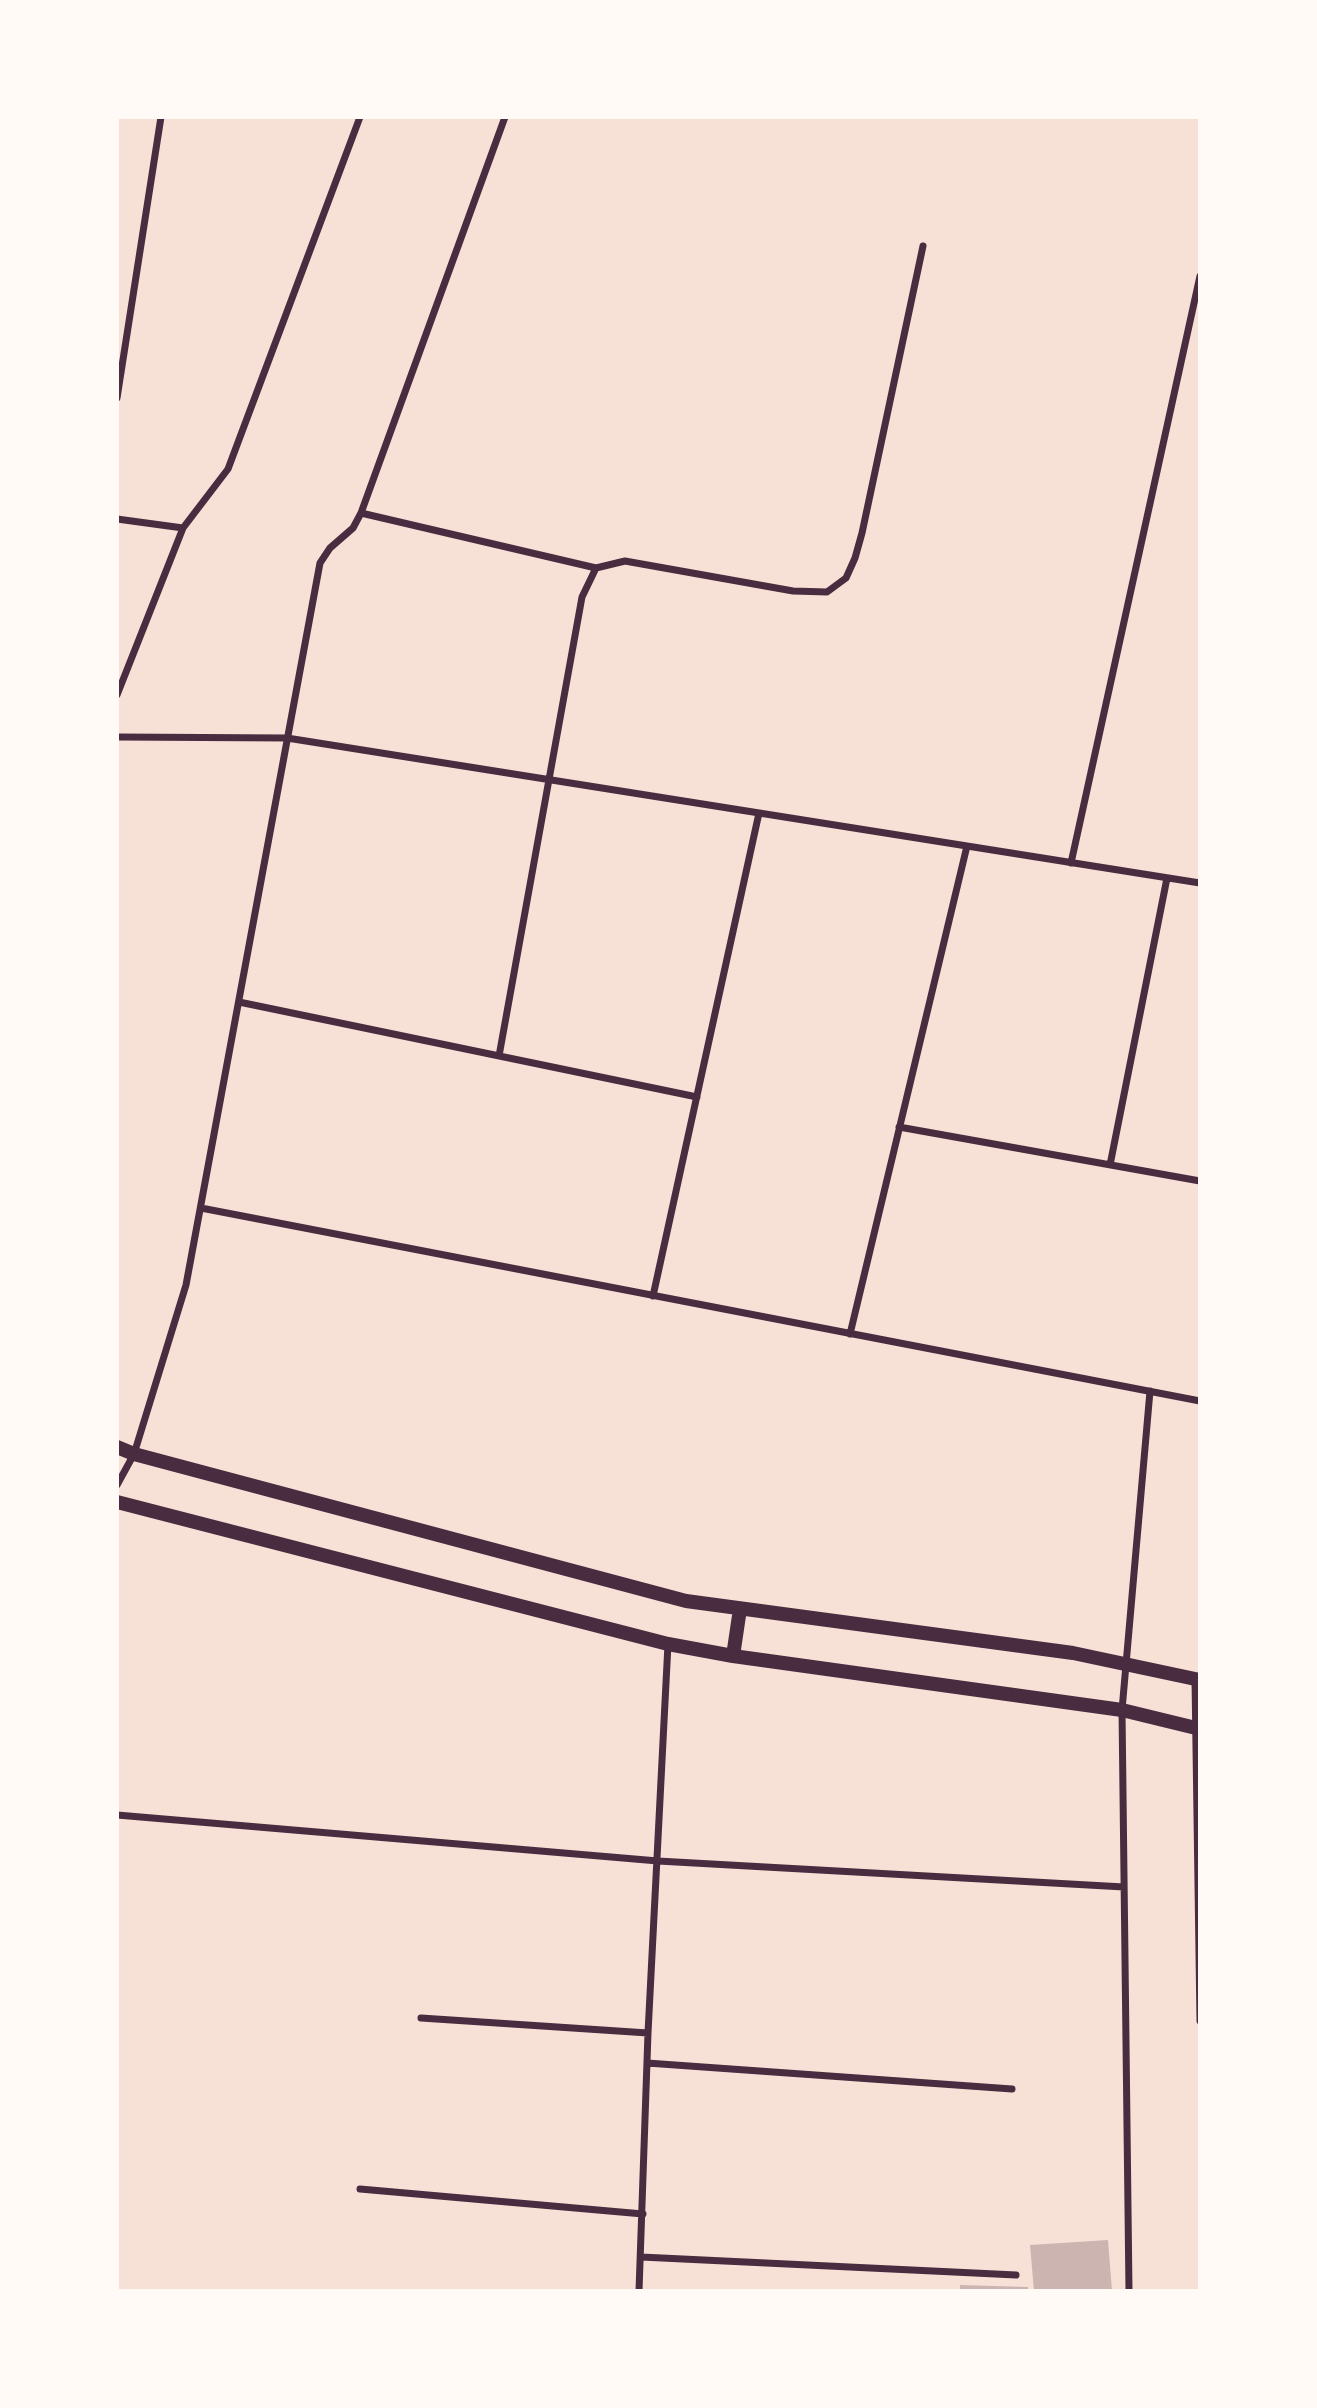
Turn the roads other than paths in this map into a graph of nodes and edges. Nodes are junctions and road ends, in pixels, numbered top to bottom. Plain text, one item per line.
1 (161, 117) edge
2 (360, 117) edge
3 (505, 117) edge
4 (922, 246) dead end
5 (1200, 276) edge
6 (117, 398) edge
7 (361, 513) junction
8 (117, 519) edge
9 (183, 528) junction
10 (596, 568) junction
11 (117, 695) edge
12 (117, 737) edge
13 (287, 738) junction
14 (550, 780) junction
15 (759, 813) junction
16 (967, 846) junction
17 (1072, 863) junction
18 (1167, 878) junction
19 (1200, 883) edge
20 (239, 1002) junction
21 (499, 1056) junction
22 (697, 1097) junction
23 (900, 1127) junction
24 (1110, 1165) junction
25 (1200, 1181) edge
26 (201, 1208) junction
27 (653, 1296) junction
28 (850, 1335) junction
29 (1150, 1391) junction
30 (1200, 1401) edge
31 (117, 1447) edge
32 (134, 1454) junction
33 (117, 1485) edge
34 (117, 1502) edge
35 (740, 1609) junction
36 (668, 1644) junction
37 (733, 1656) junction
38 (1125, 1665) junction
39 (1198, 1680) edge
40 (1122, 1710) junction
41 (1198, 1729) edge
42 (117, 1815) edge
43 (658, 1861) junction
44 (1124, 1887) junction
45 (421, 2018) dead end
46 (1200, 2021) edge
47 (648, 2033) junction
48 (647, 2063) junction
49 (1012, 2089) dead end
50 (360, 2189) dead end
51 (643, 2214) junction
52 (641, 2257) junction
53 (1016, 2275) dead end
54 (639, 2291) edge
55 (1129, 2291) edge

1 - 6 street
2 - 9 street
3 - 7 street
4 - 10 street
5 - 17 street
7 - 10 street
7 - 13 street
8 - 9 street
9 - 11 street
10 - 14 street
12 - 13 street
13 - 14 street
13 - 20 street
14 - 15 street
14 - 21 street
15 - 16 street
15 - 22 street
16 - 17 street
16 - 23 street
17 - 18 street
18 - 19 street
18 - 24 street
20 - 21 street
20 - 26 street
21 - 22 street
22 - 27 street
23 - 24 street
23 - 28 street
24 - 25 street
26 - 27 street
26 - 32 street
27 - 28 street
28 - 29 street
29 - 30 street
29 - 38 street
31 - 32 main road
32 - 33 street
32 - 35 main road
34 - 36 main road
35 - 37 main road
35 - 38 main road
36 - 37 main road
36 - 43 street
37 - 40 main road
38 - 39 main road
38 - 40 street
39 - 41 street
40 - 41 main road
40 - 44 street
41 - 46 street
42 - 43 street
43 - 44 street
43 - 47 street
44 - 55 street
45 - 47 street
47 - 48 street
48 - 49 street
48 - 51 street
50 - 51 street
51 - 52 street
52 - 53 street
52 - 54 street

